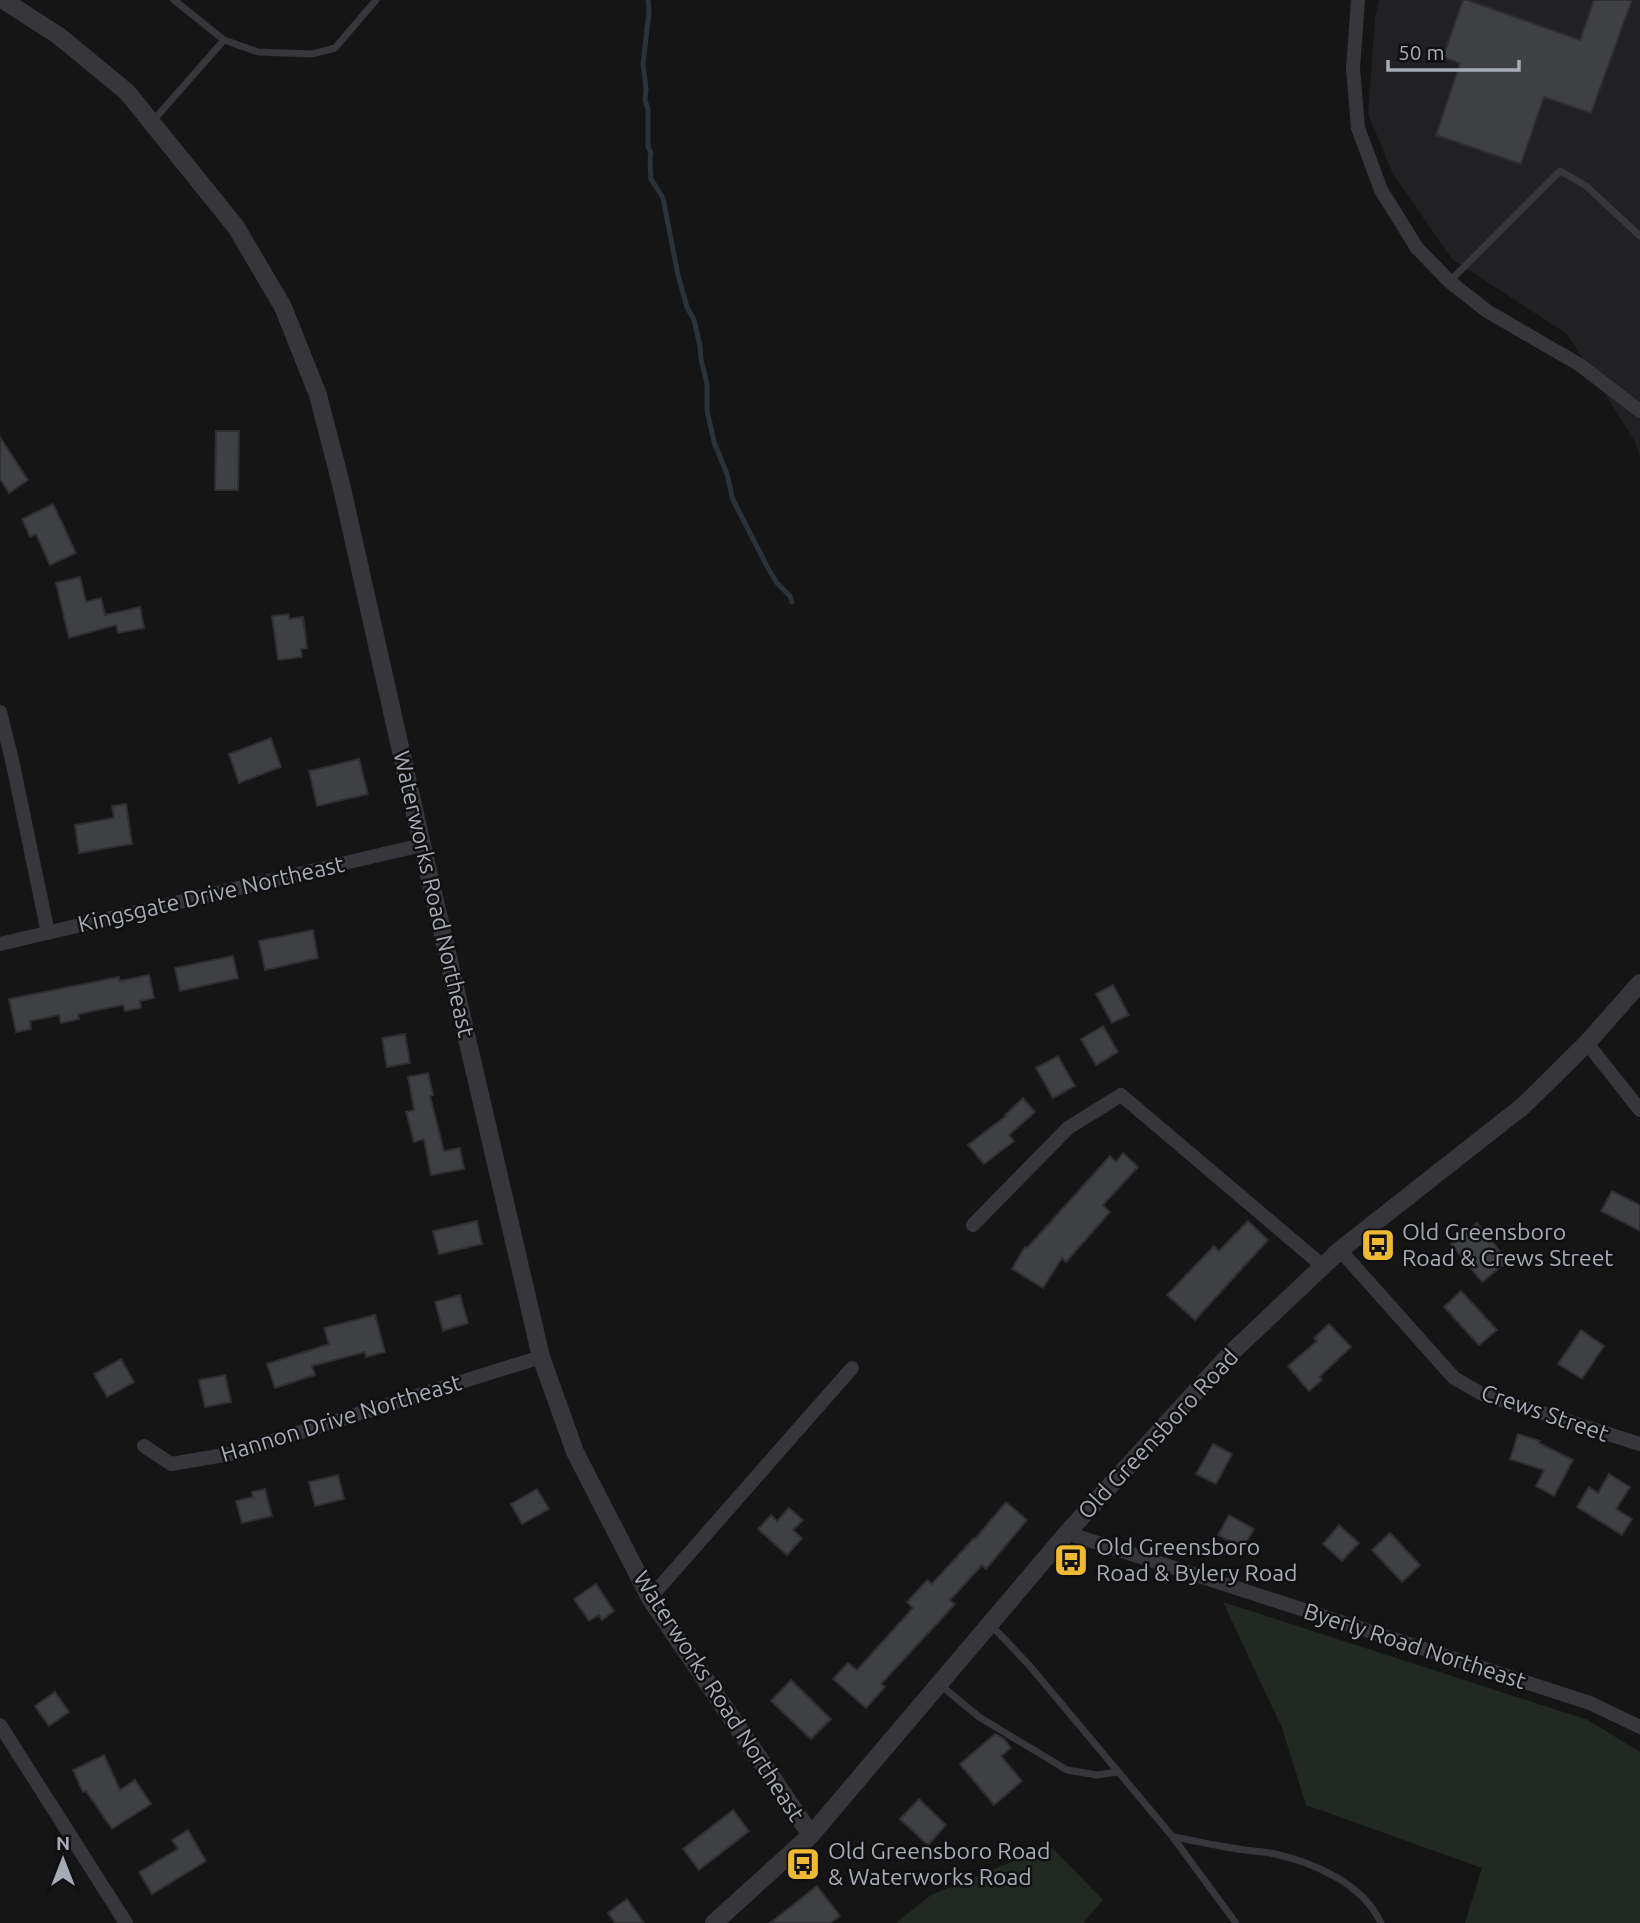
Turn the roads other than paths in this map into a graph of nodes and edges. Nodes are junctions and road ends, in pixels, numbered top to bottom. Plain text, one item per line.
1 (3, 0) edge
2 (174, 0) edge
3 (376, 0) edge
4 (1358, 0) edge
5 (224, 40) junction
6 (151, 122) junction
7 (1640, 236) edge
8 (1450, 282) junction
9 (1640, 411) edge
10 (0, 712) edge
11 (422, 845) junction
12 (48, 933) junction
13 (0, 944) edge
14 (1640, 983) edge
15 (1587, 1043) junction
16 (1640, 1110) edge
17 (972, 1225) dead end
18 (1340, 1250) junction
19 (1324, 1267) junction
20 (541, 1356) junction
21 (852, 1368) dead end
22 (1640, 1444) edge
23 (144, 1446) dead end
24 (1068, 1533) junction
25 (650, 1598) junction
26 (990, 1624) junction
27 (939, 1684) junction
28 (0, 1726) edge
29 (1640, 1727) edge
30 (1117, 1772) junction
31 (811, 1835) junction
32 (1172, 1836) junction
33 (127, 1923) edge
34 (714, 1923) edge
35 (1236, 1923) edge
36 (1381, 1923) edge

1 - 6 street, Waterworks Road Northeast
2 - 5 lane
3 - 5 lane
4 - 8 street
5 - 6 lane
6 - 11 street, Waterworks Road Northeast
7 - 8 lane
8 - 9 street
10 - 12 street
11 - 12 street, Kingsgate Drive Northeast
11 - 20 street, Waterworks Road Northeast
12 - 13 street, Kingsgate Drive Northeast
14 - 15 street, Old Greensboro Road
15 - 16 street
15 - 18 street, Old Greensboro Road
17 - 19 street
18 - 19 street, Old Greensboro Road
18 - 22 street, Crews Street
19 - 24 street, Old Greensboro Road
20 - 23 street, Hannon Drive Northeast
20 - 25 street, Waterworks Road Northeast
21 - 25 street
24 - 26 street, Old Greensboro Road
24 - 29 street, Byerly Road Northeast
25 - 31 street, Waterworks Road Northeast
26 - 27 street, Old Greensboro Road
26 - 30 lane
27 - 30 lane
27 - 31 street, Old Greensboro Road
28 - 33 street
30 - 32 lane
31 - 34 street, Old Greensboro Road
32 - 35 lane
32 - 36 lane

